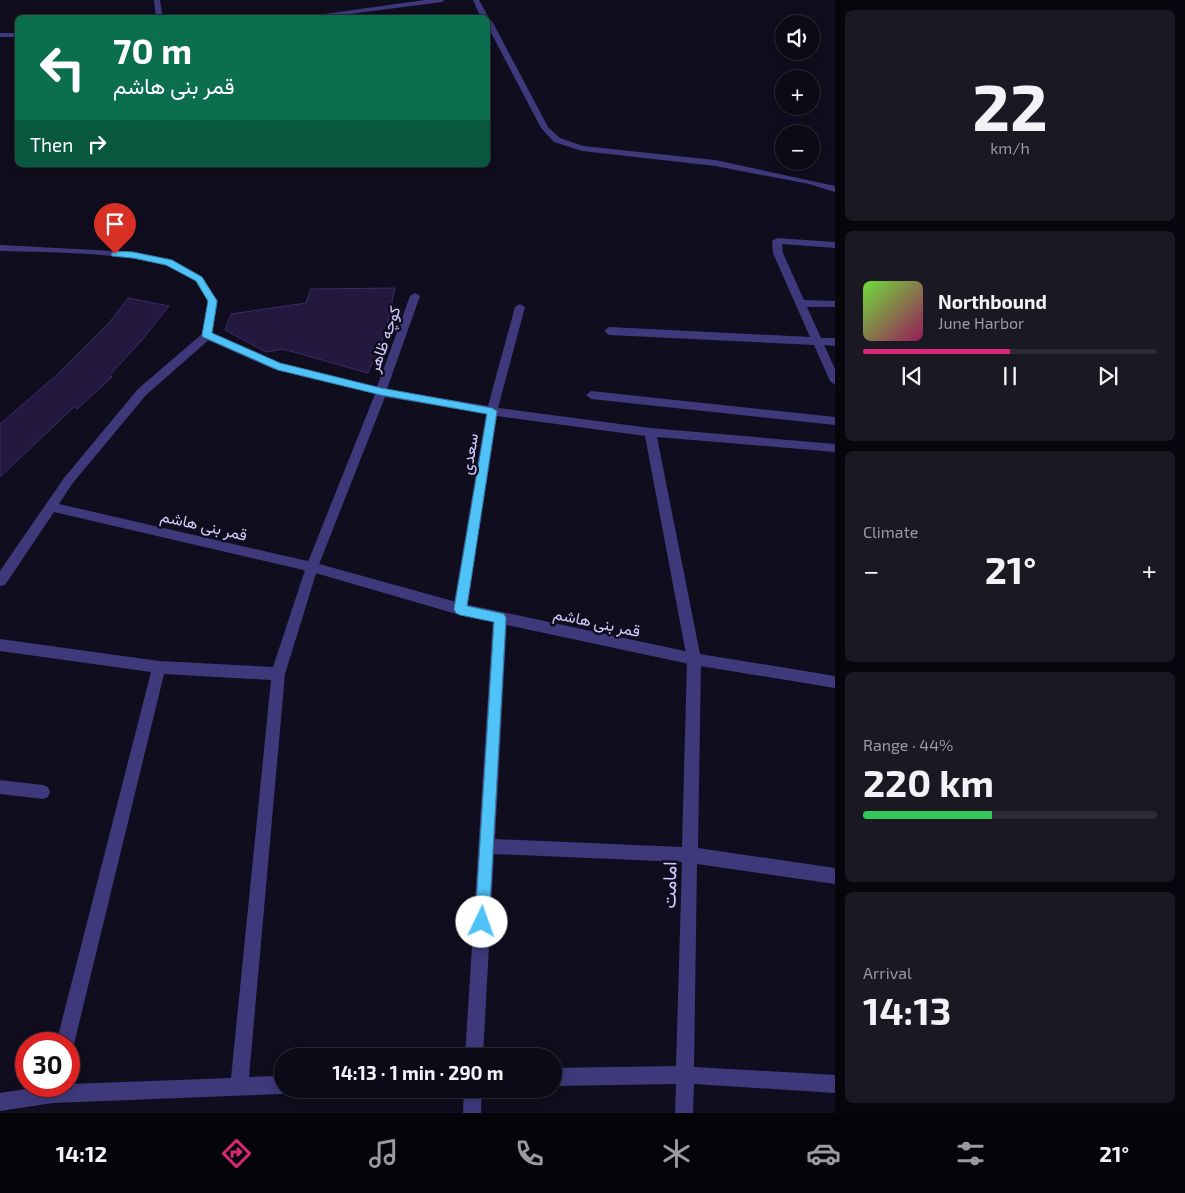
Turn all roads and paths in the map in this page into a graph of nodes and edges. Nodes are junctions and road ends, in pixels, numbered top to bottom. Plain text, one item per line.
1 (157, 0) edge
2 (442, 0) edge
3 (476, 0) edge
4 (160, 15) edge
5 (322, 15) edge
6 (484, 15) edge
7 (490, 25) edge
8 (15, 34) edge
9 (0, 35) edge
10 (835, 189) edge
11 (835, 244) edge
12 (0, 248) edge
13 (415, 296) dead end
14 (799, 303) junction
15 (835, 304) edge
16 (520, 307) dead end
17 (609, 331) dead end
18 (207, 335) junction
19 (835, 342) edge
20 (818, 343) junction
21 (835, 381) edge
22 (381, 392) junction
23 (591, 396) dead end
24 (492, 411) junction
25 (835, 421) edge
26 (650, 432) junction
27 (835, 448) edge
28 (52, 507) junction
29 (312, 567) junction
30 (0, 581) edge
31 (460, 609) junction
32 (500, 618) junction
33 (0, 645) edge
34 (694, 659) junction
35 (159, 666) junction
36 (278, 674) junction
37 (835, 682) edge
38 (0, 787) edge
39 (42, 792) dead end
40 (486, 846) junction
41 (690, 855) junction
42 (835, 876) edge
43 (68, 1032) edge
44 (474, 1048) edge
45 (685, 1075) junction
46 (562, 1077) edge
47 (835, 1084) edge
48 (274, 1085) edge
49 (239, 1087) junction
50 (80, 1090) edge
51 (22, 1097) edge
52 (473, 1098) edge
53 (0, 1102) edge
54 (472, 1113) edge
55 (684, 1113) edge

1 - 4 street
2 - 5 street
3 - 6 street
7 - 10 street
8 - 9 street
11 - 14 street
12 - 18 street
13 - 22 street, کوچه ظاهر
14 - 15 street
14 - 20 street
16 - 24 street, سعدی
17 - 20 street
18 - 22 street
18 - 28 street
19 - 20 street
20 - 21 street
22 - 24 street
22 - 29 street, کوچه ظاهر
23 - 25 street
24 - 26 street
24 - 31 street, سعدی
26 - 27 street
26 - 34 street, امامت
28 - 29 street, قمر بنی هاشم
28 - 30 street
29 - 31 street, قمر بنی هاشم
29 - 36 street, کوچه ظاهر
31 - 32 street, قمر بنی هاشم
32 - 34 street, قمر بنی هاشم
32 - 40 street
33 - 35 street
34 - 37 street, قمر بنی هاشم
34 - 41 street, امامت
35 - 36 street
35 - 43 street
36 - 49 street, کوچه ظاهر
38 - 39 street
40 - 41 street
40 - 44 street
41 - 42 street
41 - 45 street, امامت
45 - 46 street
45 - 47 street
45 - 55 street, امامت
48 - 49 street
49 - 50 street
51 - 53 street
52 - 54 street

